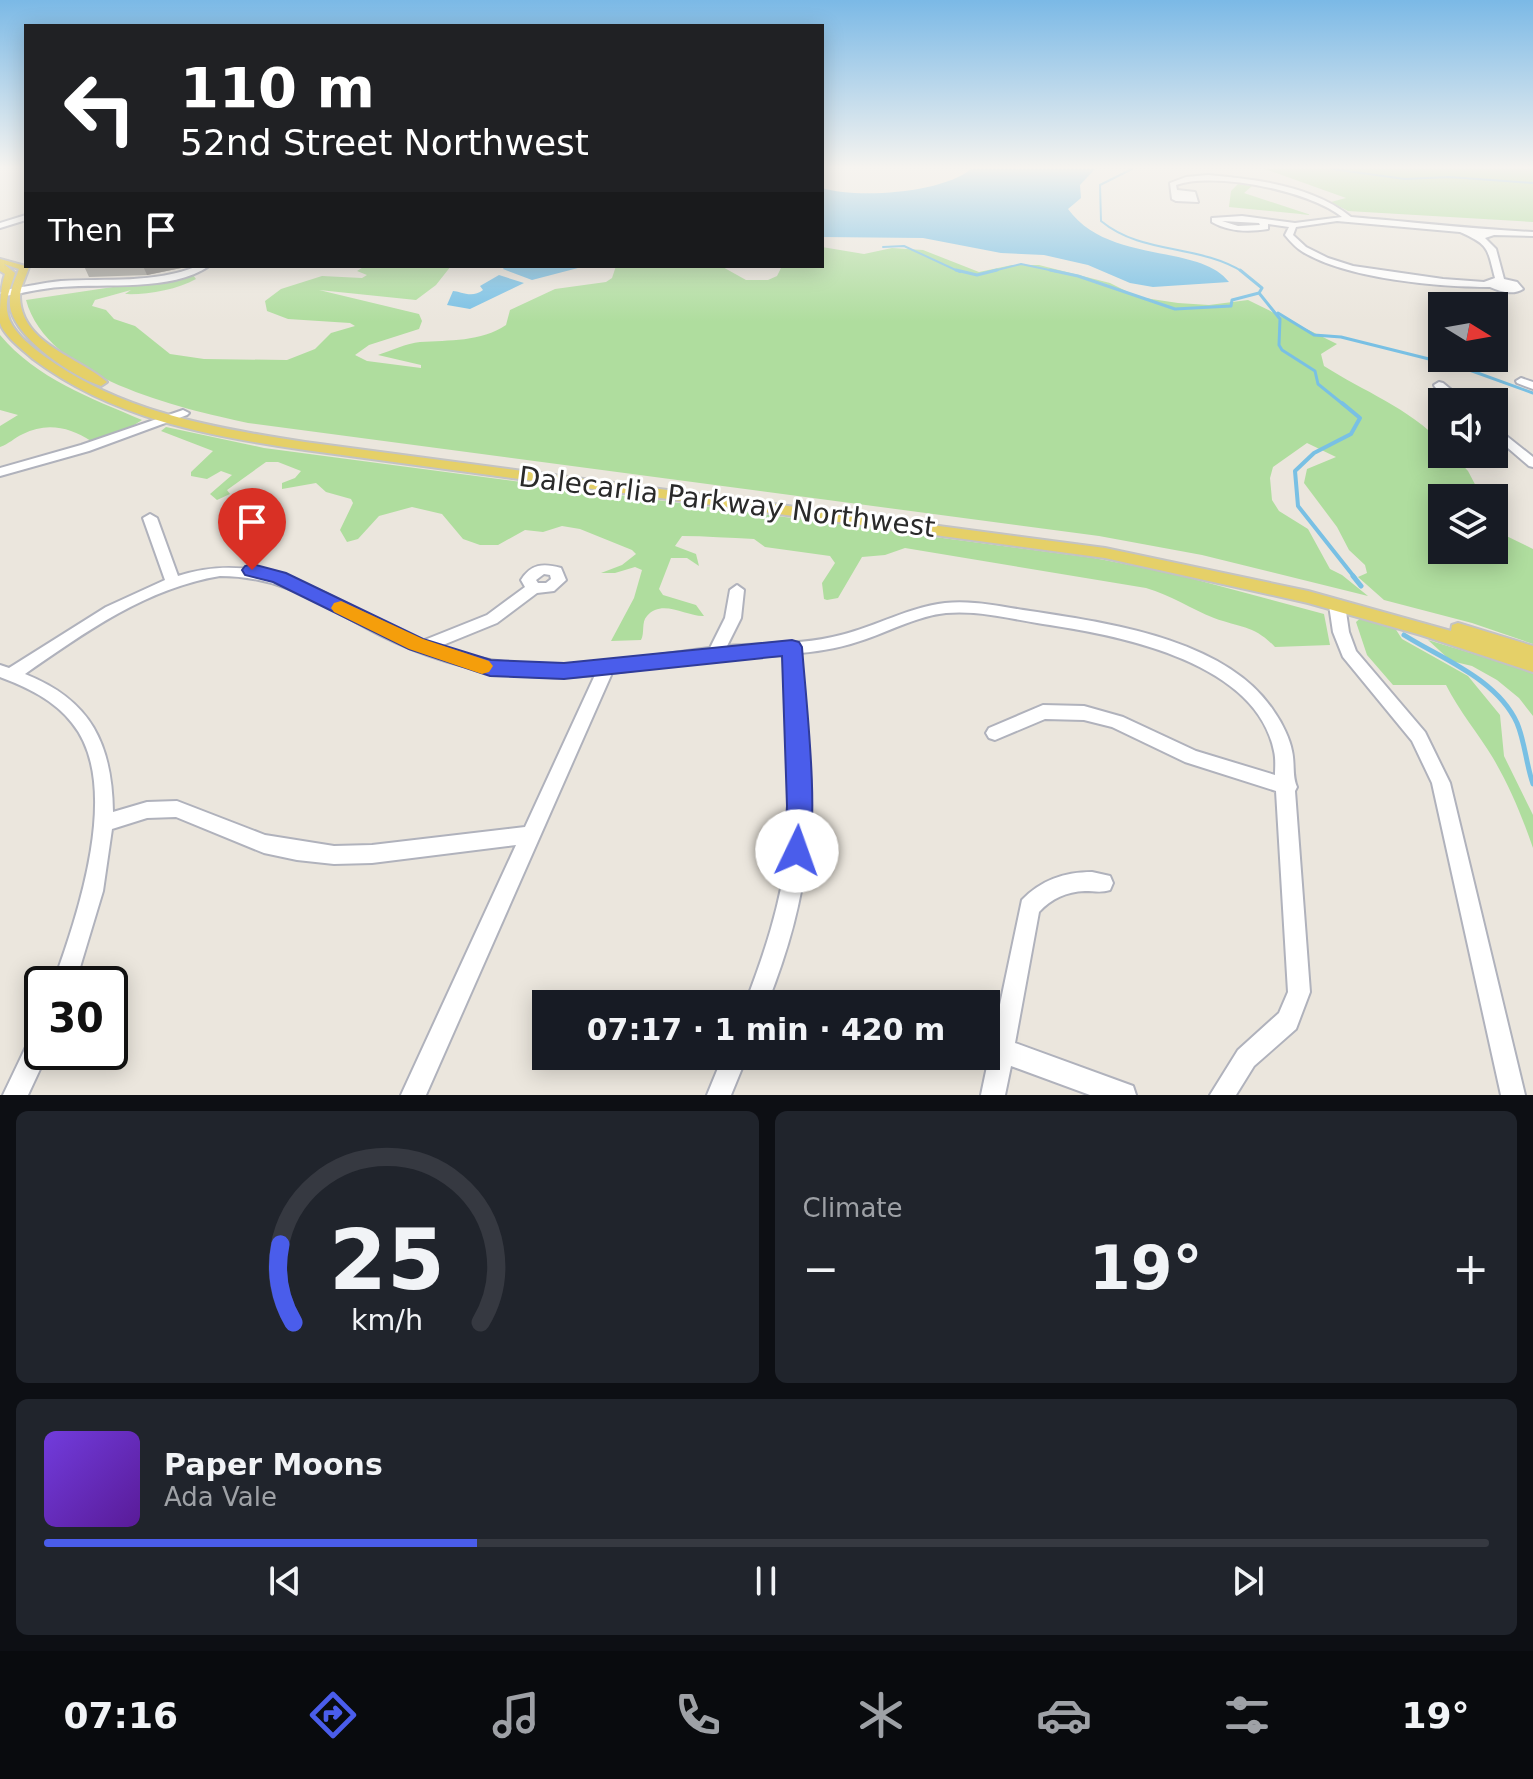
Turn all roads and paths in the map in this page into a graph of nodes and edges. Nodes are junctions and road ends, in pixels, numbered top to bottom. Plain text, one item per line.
1 (1215, 220) edge
2 (1220, 220) edge
3 (1317, 220) edge
4 (1351, 220) edge
5 (1262, 221) junction
6 (1293, 226) junction
7 (1484, 234) junction
8 (1533, 234) edge
9 (14, 256) dead end
10 (1, 263) edge
11 (200, 268) edge
12 (1500, 281) junction
13 (1489, 285) junction
14 (8, 295) edge
15 (1439, 385) dead end
16 (1443, 388) edge
17 (176, 416) junction
18 (1508, 442) edge
19 (1533, 463) edge
20 (0, 472) edge
21 (150, 518) dead end
22 (173, 582) junction
23 (534, 588) dead end
24 (737, 590) dead end
25 (1337, 605) junction
26 (423, 647) junction
27 (792, 647) junction
28 (716, 653) junction
29 (1533, 653) edge
30 (1533, 665) edge
31 (607, 667) junction
32 (5, 673) edge
33 (995, 733) dead end
34 (1288, 787) junction
35 (102, 824) junction
36 (531, 835) junction
37 (1103, 883) dead end
38 (70, 966) edge
39 (761, 990) edge
40 (1003, 1051) junction
41 (27, 1070) edge
42 (729, 1070) edge
43 (15, 1095) edge
44 (413, 1095) edge
45 (719, 1095) edge
46 (993, 1095) edge
47 (1124, 1095) edge
48 (1222, 1095) edge
49 (1513, 1095) edge

1 - 5 street
2 - 5 street
3 - 6 street
4 - 7 street
5 - 6 street
6 - 13 street
7 - 8 street
7 - 12 street
9 - 10 main road
10 - 14 main road, Dalecarlia Parkway Northwest
11 - 14 street
12 - 13 street
12 - 13 street
14 - 17 main road, Dalecarlia Parkway Northwest
15 - 16 street
17 - 20 street
17 - 25 main road, Dalecarlia Parkway Northwest
17 - 29 main road, Dalecarlia Parkway Northwest
18 - 19 street
21 - 22 street
22 - 26 street
22 - 32 street
23 - 26 street
24 - 28 street
25 - 30 main road, Dalecarlia Parkway Northwest
25 - 49 street
26 - 31 street
27 - 28 street
27 - 34 street
27 - 39 street
28 - 31 street
31 - 36 street
32 - 35 street
33 - 34 street
34 - 48 street
35 - 36 street
35 - 38 street
36 - 44 street
37 - 40 street
40 - 46 street
40 - 47 street
41 - 43 street
42 - 45 street

